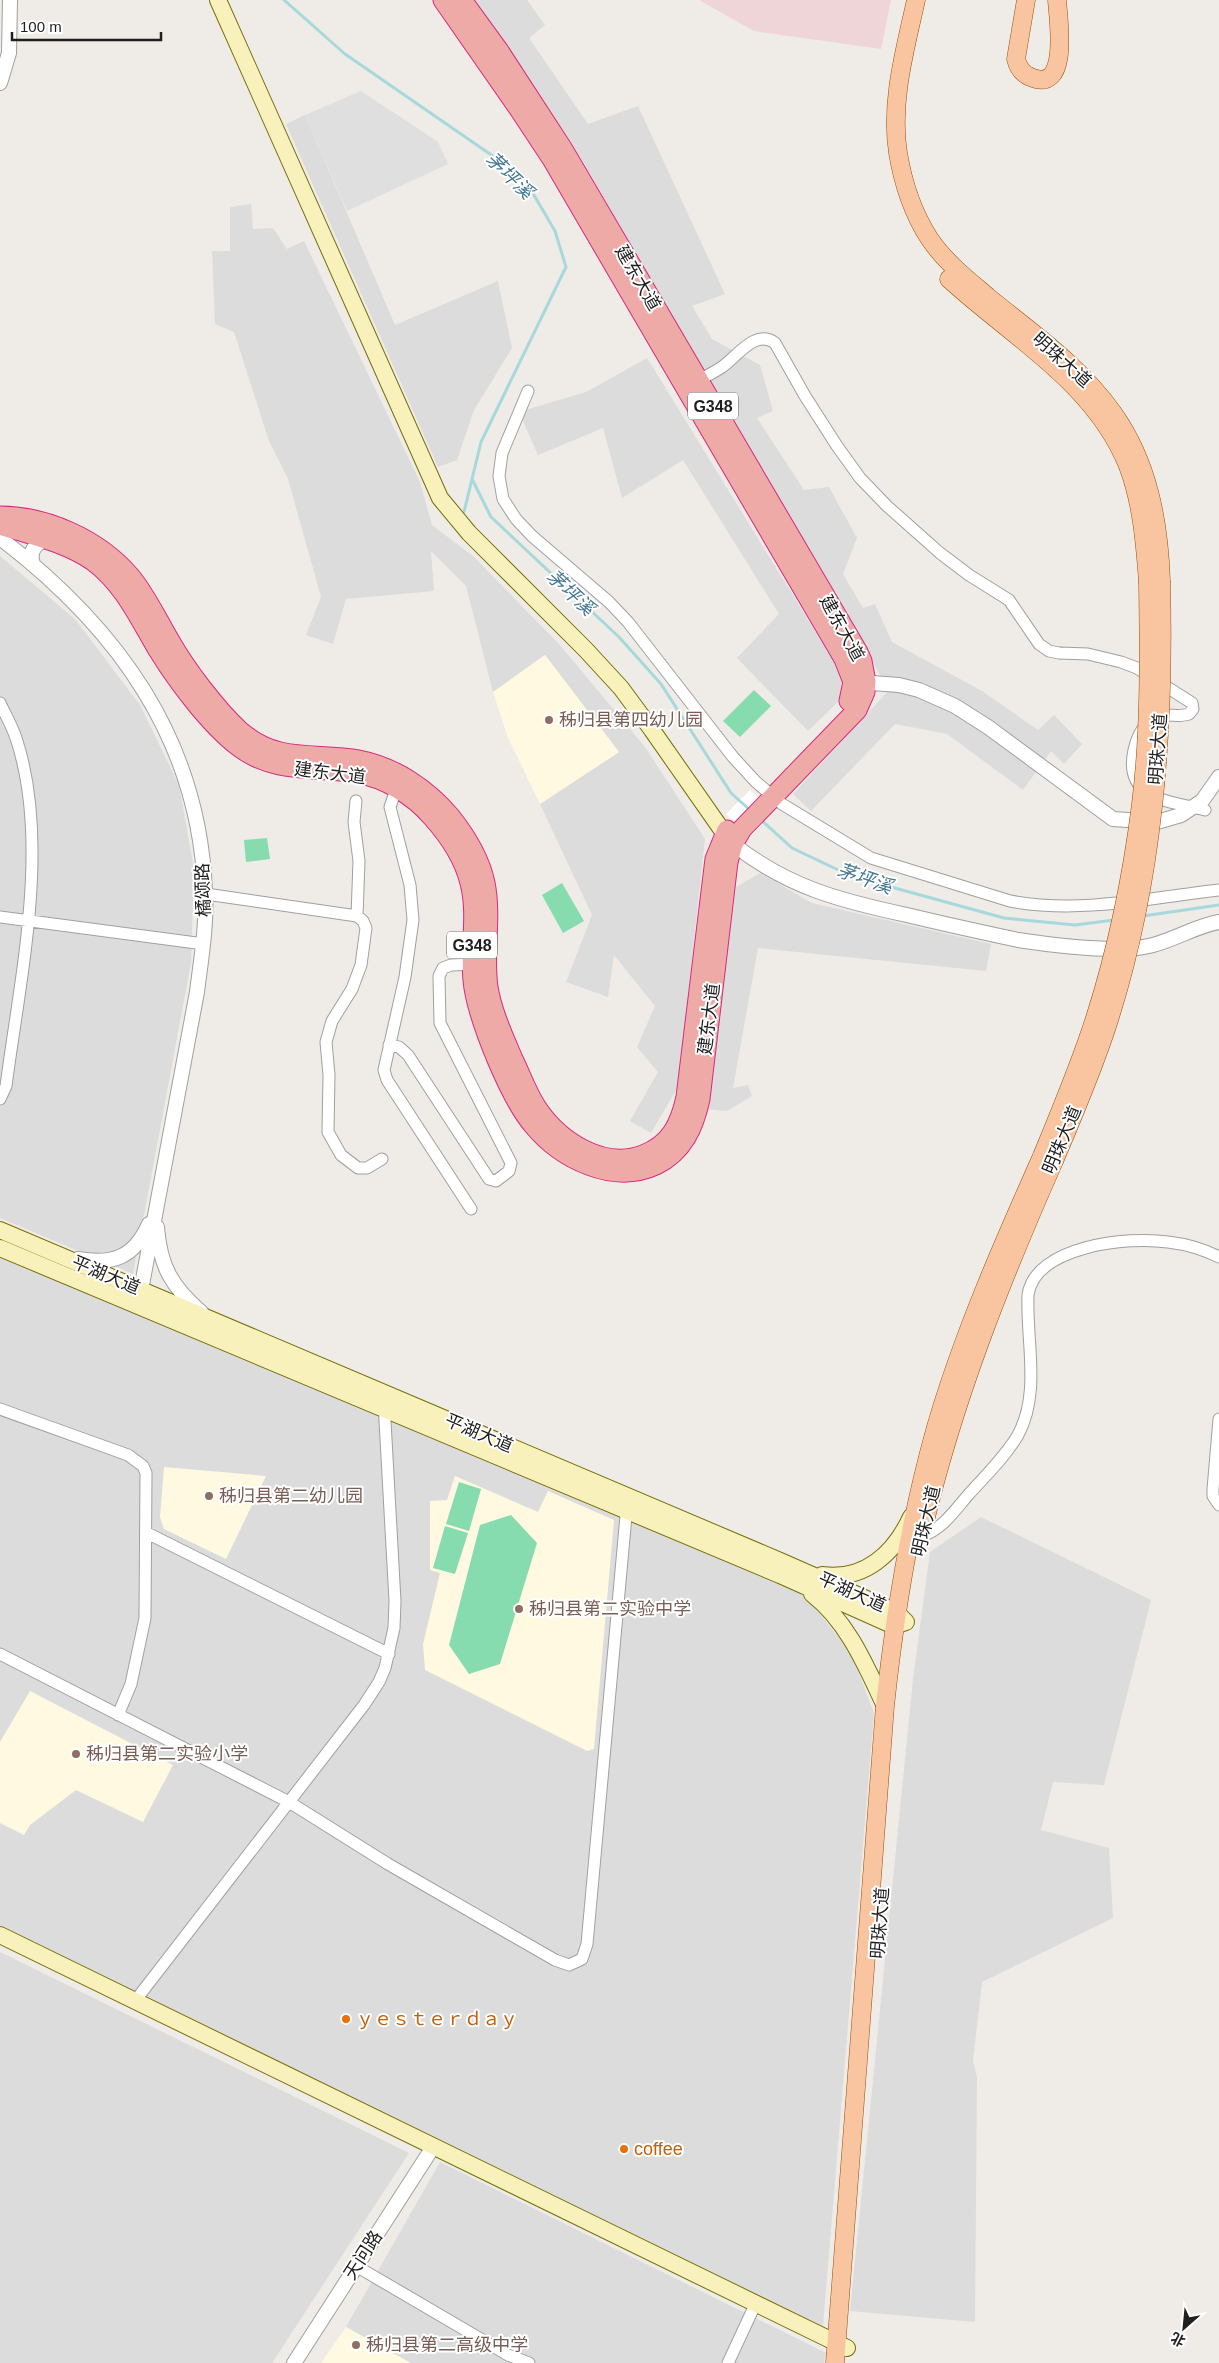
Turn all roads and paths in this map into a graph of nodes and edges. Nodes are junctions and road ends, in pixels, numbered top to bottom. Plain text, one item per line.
1 (10, 0) edge
2 (218, 0) edge
3 (443, 0) edge
4 (462, 0) edge
5 (905, 0) edge
6 (916, 0) edge
7 (1026, 0) edge
8 (1057, 0) edge
9 (0, 83) edge
10 (692, 384) junction
11 (528, 391) dead end
12 (0, 516) edge
13 (0, 525) edge
14 (0, 538) edge
15 (54, 541) junction
16 (33, 564) junction
17 (1154, 582) junction
18 (859, 682) junction
19 (0, 703) edge
20 (1219, 777) edge
21 (399, 782) junction
22 (765, 797) junction
23 (356, 801) dead end
24 (1199, 809) junction
25 (733, 832) junction
26 (1219, 890) edge
27 (206, 894) junction
28 (357, 916) junction
29 (0, 917) edge
30 (28, 920) junction
31 (1219, 922) edge
32 (204, 944) junction
33 (479, 964) junction
34 (389, 1045) junction
35 (0, 1099) edge
36 (1048, 1158) junction
37 (382, 1159) dead end
38 (157, 1203) junction
39 (471, 1209) dead end
40 (0, 1230) edge
41 (0, 1248) edge
42 (57, 1254) junction
43 (1219, 1257) edge
44 (138, 1297) junction
45 (208, 1318) junction
46 (385, 1401) junction
47 (0, 1409) edge
48 (1219, 1419) edge
49 (918, 1496) junction
50 (627, 1503) junction
51 (1219, 1505) edge
52 (147, 1533) junction
53 (921, 1536) junction
54 (783, 1569) junction
55 (899, 1620) junction
56 (0, 1654) edge
57 (389, 1654) junction
58 (885, 1706) junction
59 (118, 1715) junction
60 (289, 1802) junction
61 (0, 1935) edge
62 (135, 2001) junction
63 (433, 2147) junction
64 (356, 2266) junction
65 (755, 2305) junction
66 (843, 2352) edge
67 (294, 2363) edge
68 (529, 2363) edge
69 (728, 2363) edge
70 (835, 2363) edge

1 - 9 street
2 - 25 main road
3 - 10 highway, 建东大道 / G348
4 - 10 highway, 建东大道 / G348
5 - 17 main road, 明珠大道
6 - 17 main road, 明珠大道
7 - 8 main road
10 - 18 highway, 建东大道 / G348
10 - 24 street
11 - 22 street
12 - 21 highway, 建东大道 / G348
13 - 15 highway, 建东大道 / G348
14 - 16 street, 橘颂路
15 - 16 street
15 - 21 highway, 建东大道 / G348
16 - 27 street, 橘颂路
17 - 36 main road, 明珠大道, bridge
18 - 22 highway, 建东大道 / G348
18 - 24 street
19 - 30 street
20 - 24 street
21 - 33 highway, 建东大道 / G348
21 - 34 street
22 - 25 highway, 建东大道 / G348
22 - 26 street
23 - 28 street
25 - 31 street
25 - 33 highway, 建东大道 / G348
27 - 28 street
27 - 32 street, 橘颂路
28 - 37 street
29 - 30 street
30 - 32 street
30 - 35 street
32 - 38 street, 橘颂路
33 - 34 street
34 - 39 street
36 - 49 main road, 明珠大道
36 - 53 main road, 明珠大道
38 - 42 street
38 - 44 street, 橘颂路
38 - 45 street
40 - 42 main road, 平湖大道
41 - 44 main road, 平湖大道
42 - 44 main road, 平湖大道
43 - 53 street
44 - 45 main road, 平湖大道
44 - 46 main road, 平湖大道
45 - 46 main road, 平湖大道
46 - 50 main road, 平湖大道
46 - 57 street
47 - 52 street
48 - 51 street
49 - 54 main road
49 - 55 main road, 明珠大道
50 - 54 main road, 平湖大道
50 - 60 street
52 - 57 street
52 - 59 street
53 - 55 main road, 明珠大道
54 - 55 main road, 平湖大道
54 - 58 main road
55 - 58 main road, 明珠大道
55 - 66 main road, 明珠大道
56 - 59 street
57 - 60 street
58 - 66 main road, 明珠大道
59 - 60 street
60 - 62 street
61 - 62 main road
62 - 63 main road
63 - 64 street, 天问路
63 - 65 main road
64 - 67 street, 天问路
64 - 68 street
65 - 66 main road
65 - 69 street
66 - 70 main road, 明珠大道

